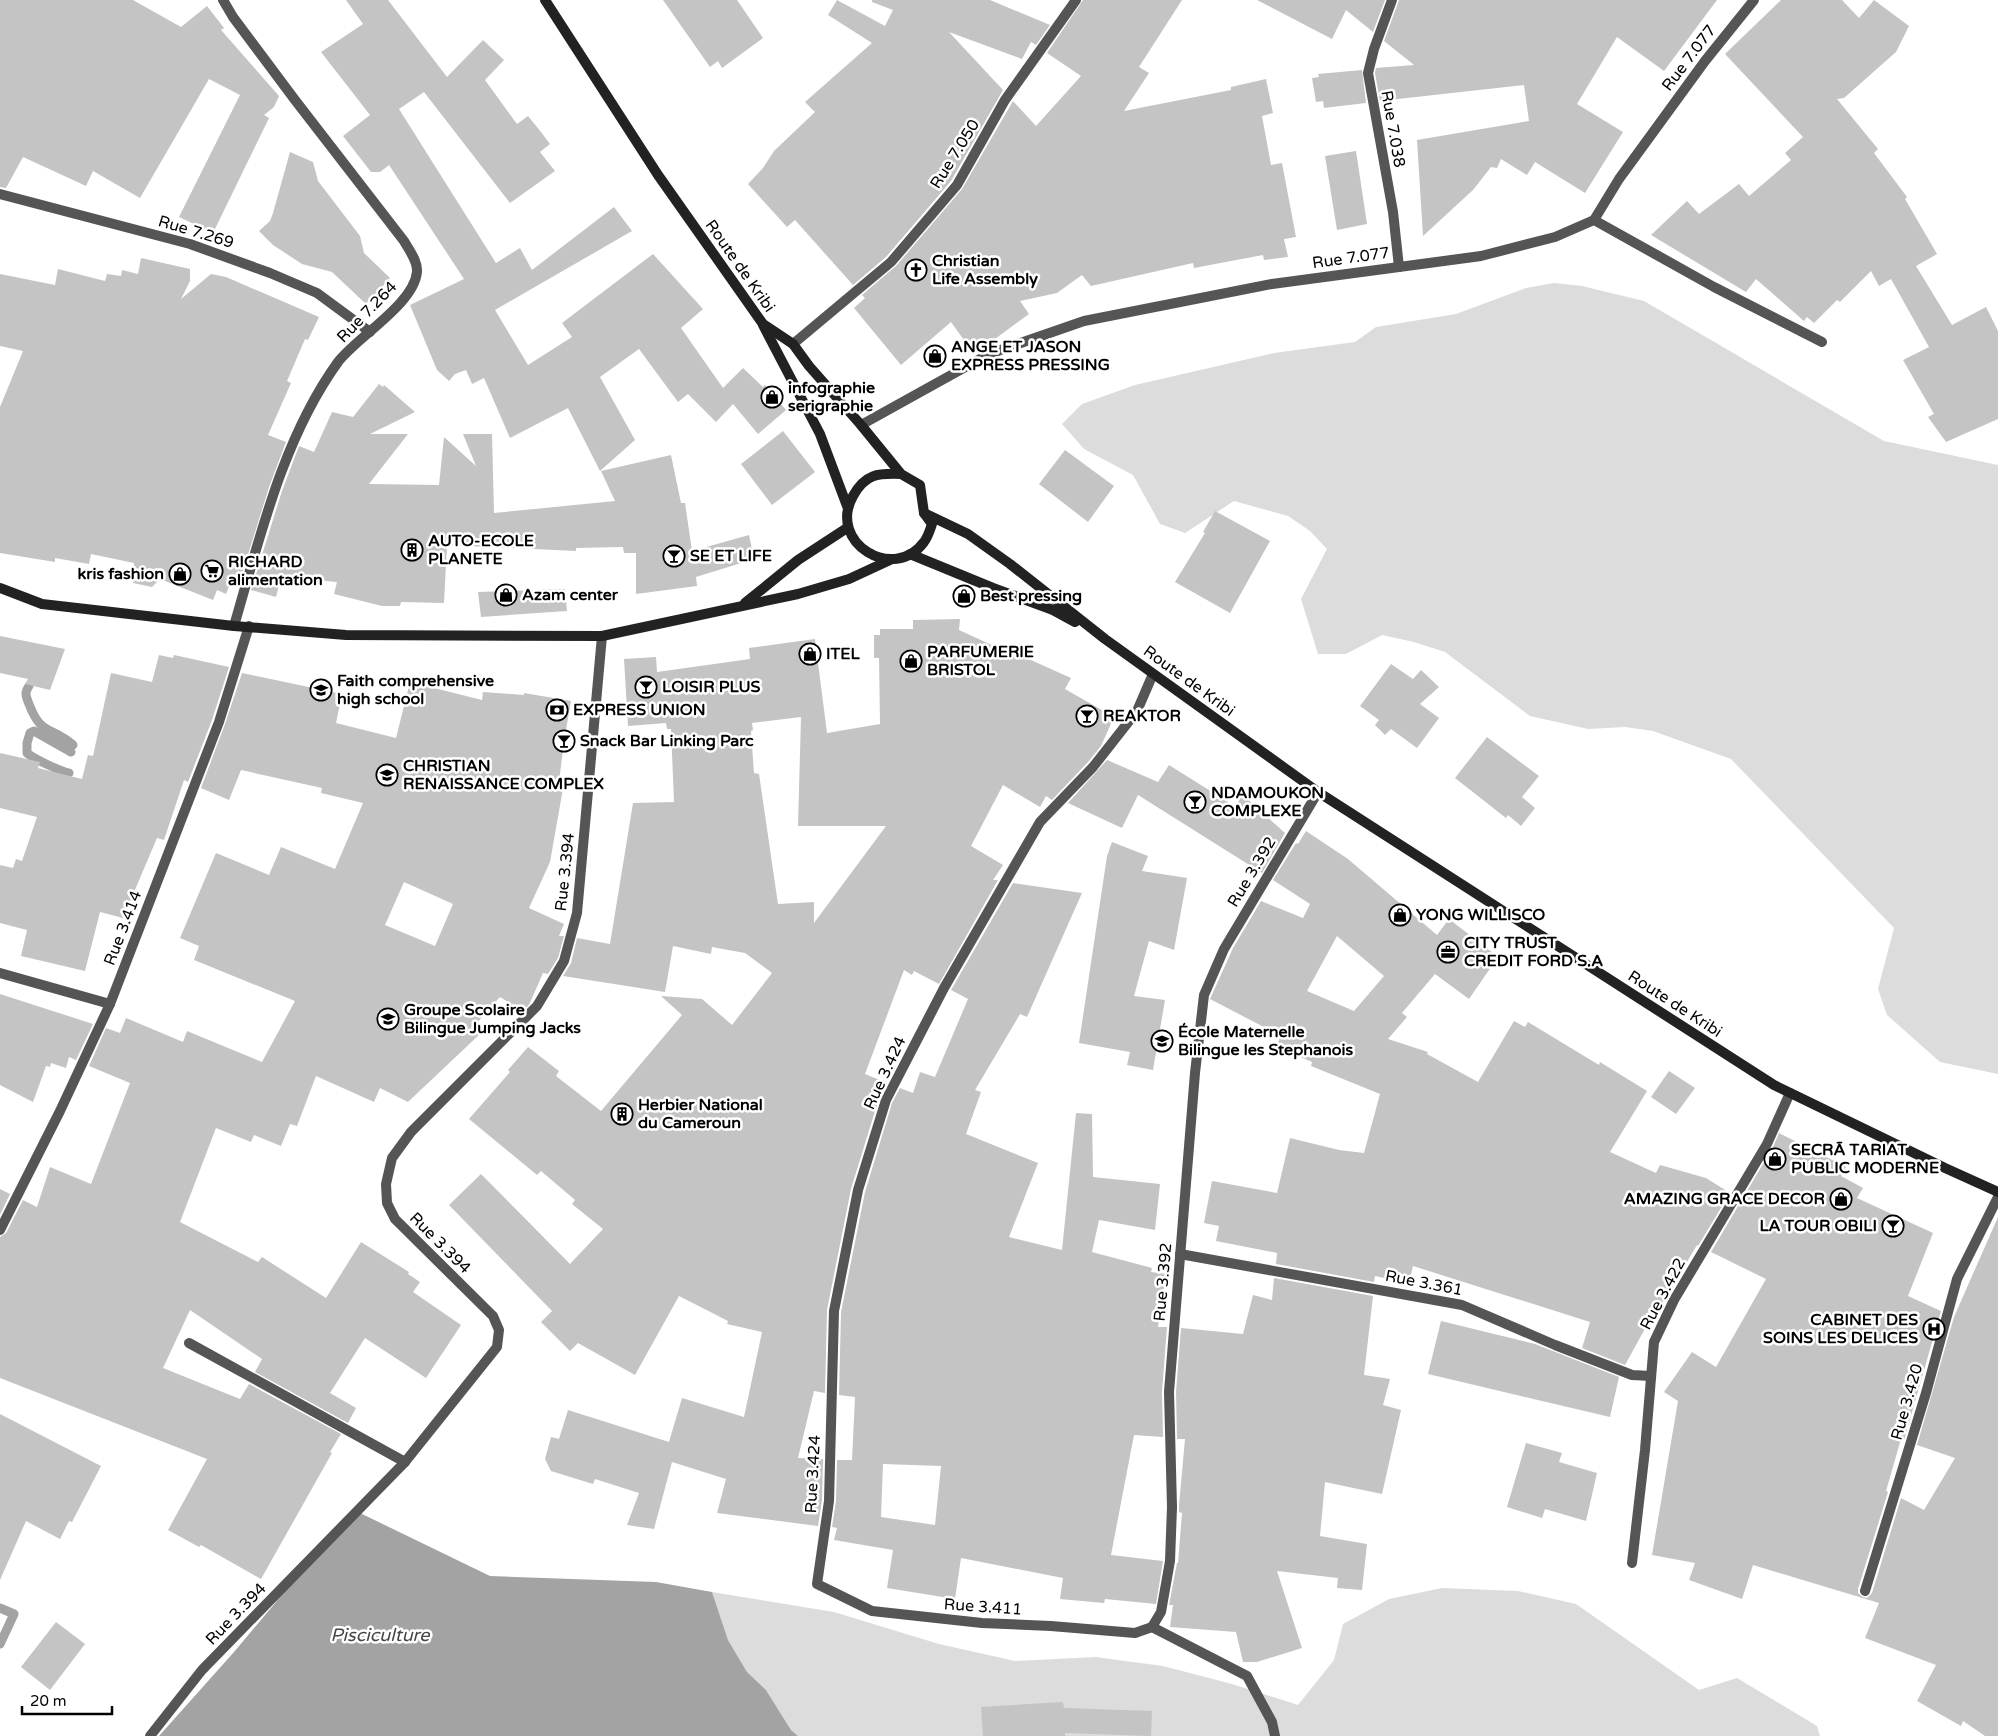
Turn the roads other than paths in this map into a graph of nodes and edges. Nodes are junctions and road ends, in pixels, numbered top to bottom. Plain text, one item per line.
1 (223, 0) edge
2 (545, 0) edge
3 (1076, 0) edge
4 (1392, 0) edge
5 (1754, 0) edge
6 (0, 194) edge
7 (1594, 220) junction
8 (1399, 267) junction
9 (763, 324) junction
10 (370, 332) junction
11 (1822, 342) dead end
12 (792, 344) junction
13 (861, 425) junction
14 (901, 474) junction
15 (847, 506) junction
16 (924, 513) junction
17 (848, 528) junction
18 (910, 554) junction
19 (890, 560) junction
20 (0, 588) edge
21 (742, 606) junction
22 (234, 626) junction
23 (248, 626) junction
24 (602, 636) junction
25 (1105, 640) junction
26 (1153, 674) junction
27 (1318, 792) junction
28 (0, 973) edge
29 (110, 1004) junction
30 (1790, 1093) junction
31 (1998, 1192) edge
32 (1998, 1197) edge
33 (0, 1230) edge
34 (1180, 1254) junction
35 (188, 1343) dead end
36 (1651, 1376) junction
37 (405, 1462) junction
38 (1632, 1563) dead end
39 (817, 1584) joint
40 (1865, 1591) dead end
41 (1152, 1627) junction
42 (150, 1736) edge
43 (1275, 1736) edge

1 - 10 street, Rue 7.264
2 - 9 main road, Route de Kribi
3 - 12 street, Rue 7.050
4 - 8 street, Rue 7.038
5 - 7 street, Rue 7.077
6 - 10 street, Rue 7.269
7 - 8 street, Rue 7.077
7 - 11 street
8 - 13 street, Rue 7.077
9 - 12 main road, Route de Kribi
9 - 15 main road
10 - 22 street, Rue 7.264
12 - 13 main road, Route de Kribi
13 - 14 main road, Route de Kribi
14 - 15 main road
14 - 16 main road, Route de Kribi
15 - 17 main road
16 - 18 main road
16 - 25 main road, Route de Kribi
17 - 19 main road
17 - 21 main road
18 - 19 main road
18 - 25 main road
19 - 21 main road
20 - 22 main road
21 - 24 main road
22 - 23 main road
23 - 24 main road
23 - 29 street, Rue 3.414
24 - 37 street, Rue 3.394
25 - 26 main road, Route de Kribi
26 - 27 main road, Route de Kribi
26 - 39 street, Rue 3.424
27 - 30 main road, Route de Kribi
27 - 34 street, Rue 3.392
28 - 29 street
29 - 33 street, Rue 3.414
30 - 31 main road, Route de Kribi
30 - 36 street, Rue 3.422
32 - 40 street, Rue 3.420
34 - 36 street, Rue 3.361
34 - 41 street, Rue 3.392
35 - 37 street
36 - 38 street, Rue 3.422
37 - 42 street, Rue 3.394
39 - 41 street, Rue 3.411
41 - 43 street

